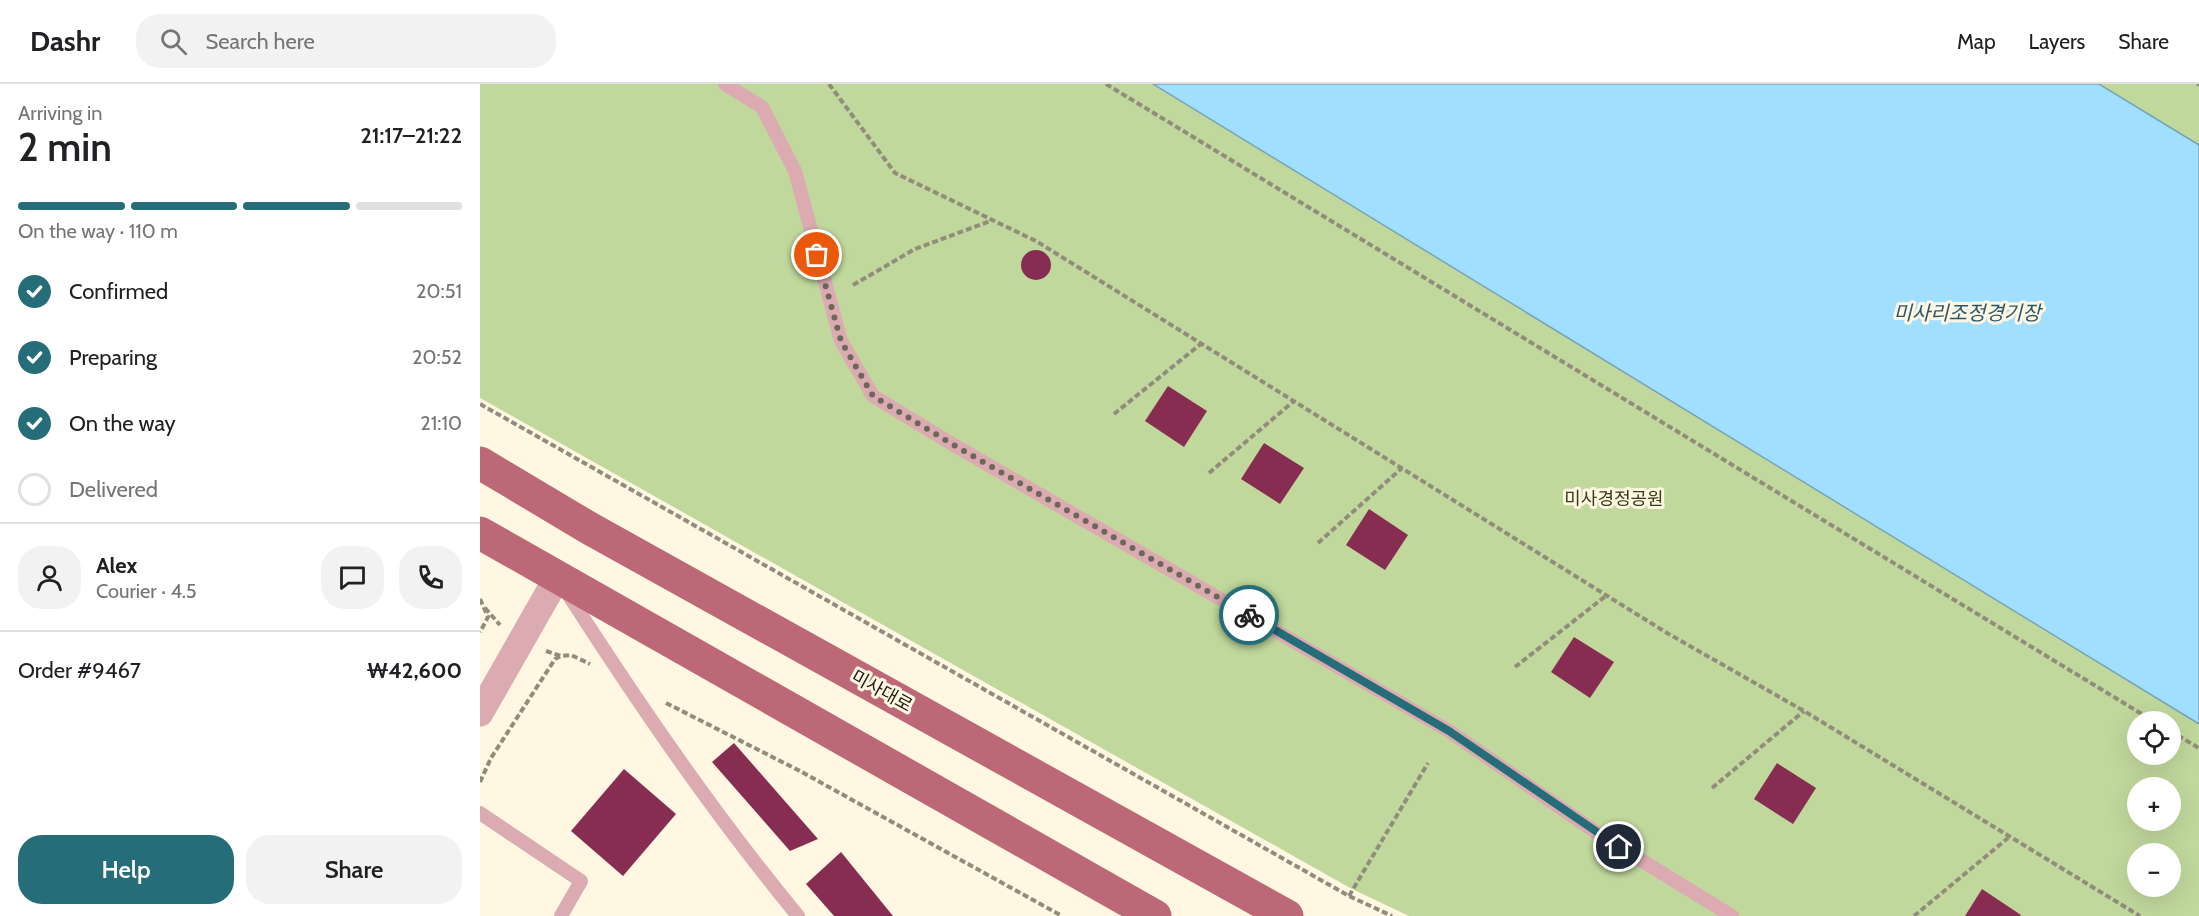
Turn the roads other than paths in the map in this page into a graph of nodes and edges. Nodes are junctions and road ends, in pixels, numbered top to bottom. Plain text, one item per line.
1 (725, 84) edge
2 (480, 463) edge
3 (480, 533) edge
4 (557, 578) junction
5 (480, 712) edge
6 (480, 813) edge
7 (1276, 910) edge
8 (561, 916) edge
9 (798, 916) edge
10 (1155, 916) edge
11 (1305, 916) edge
12 (1732, 916) edge

1 - 12 lane
2 - 7 main road, 미사대로
3 - 4 main road
4 - 5 street
4 - 9 lane
4 - 10 main road
6 - 8 lane
7 - 11 lane

